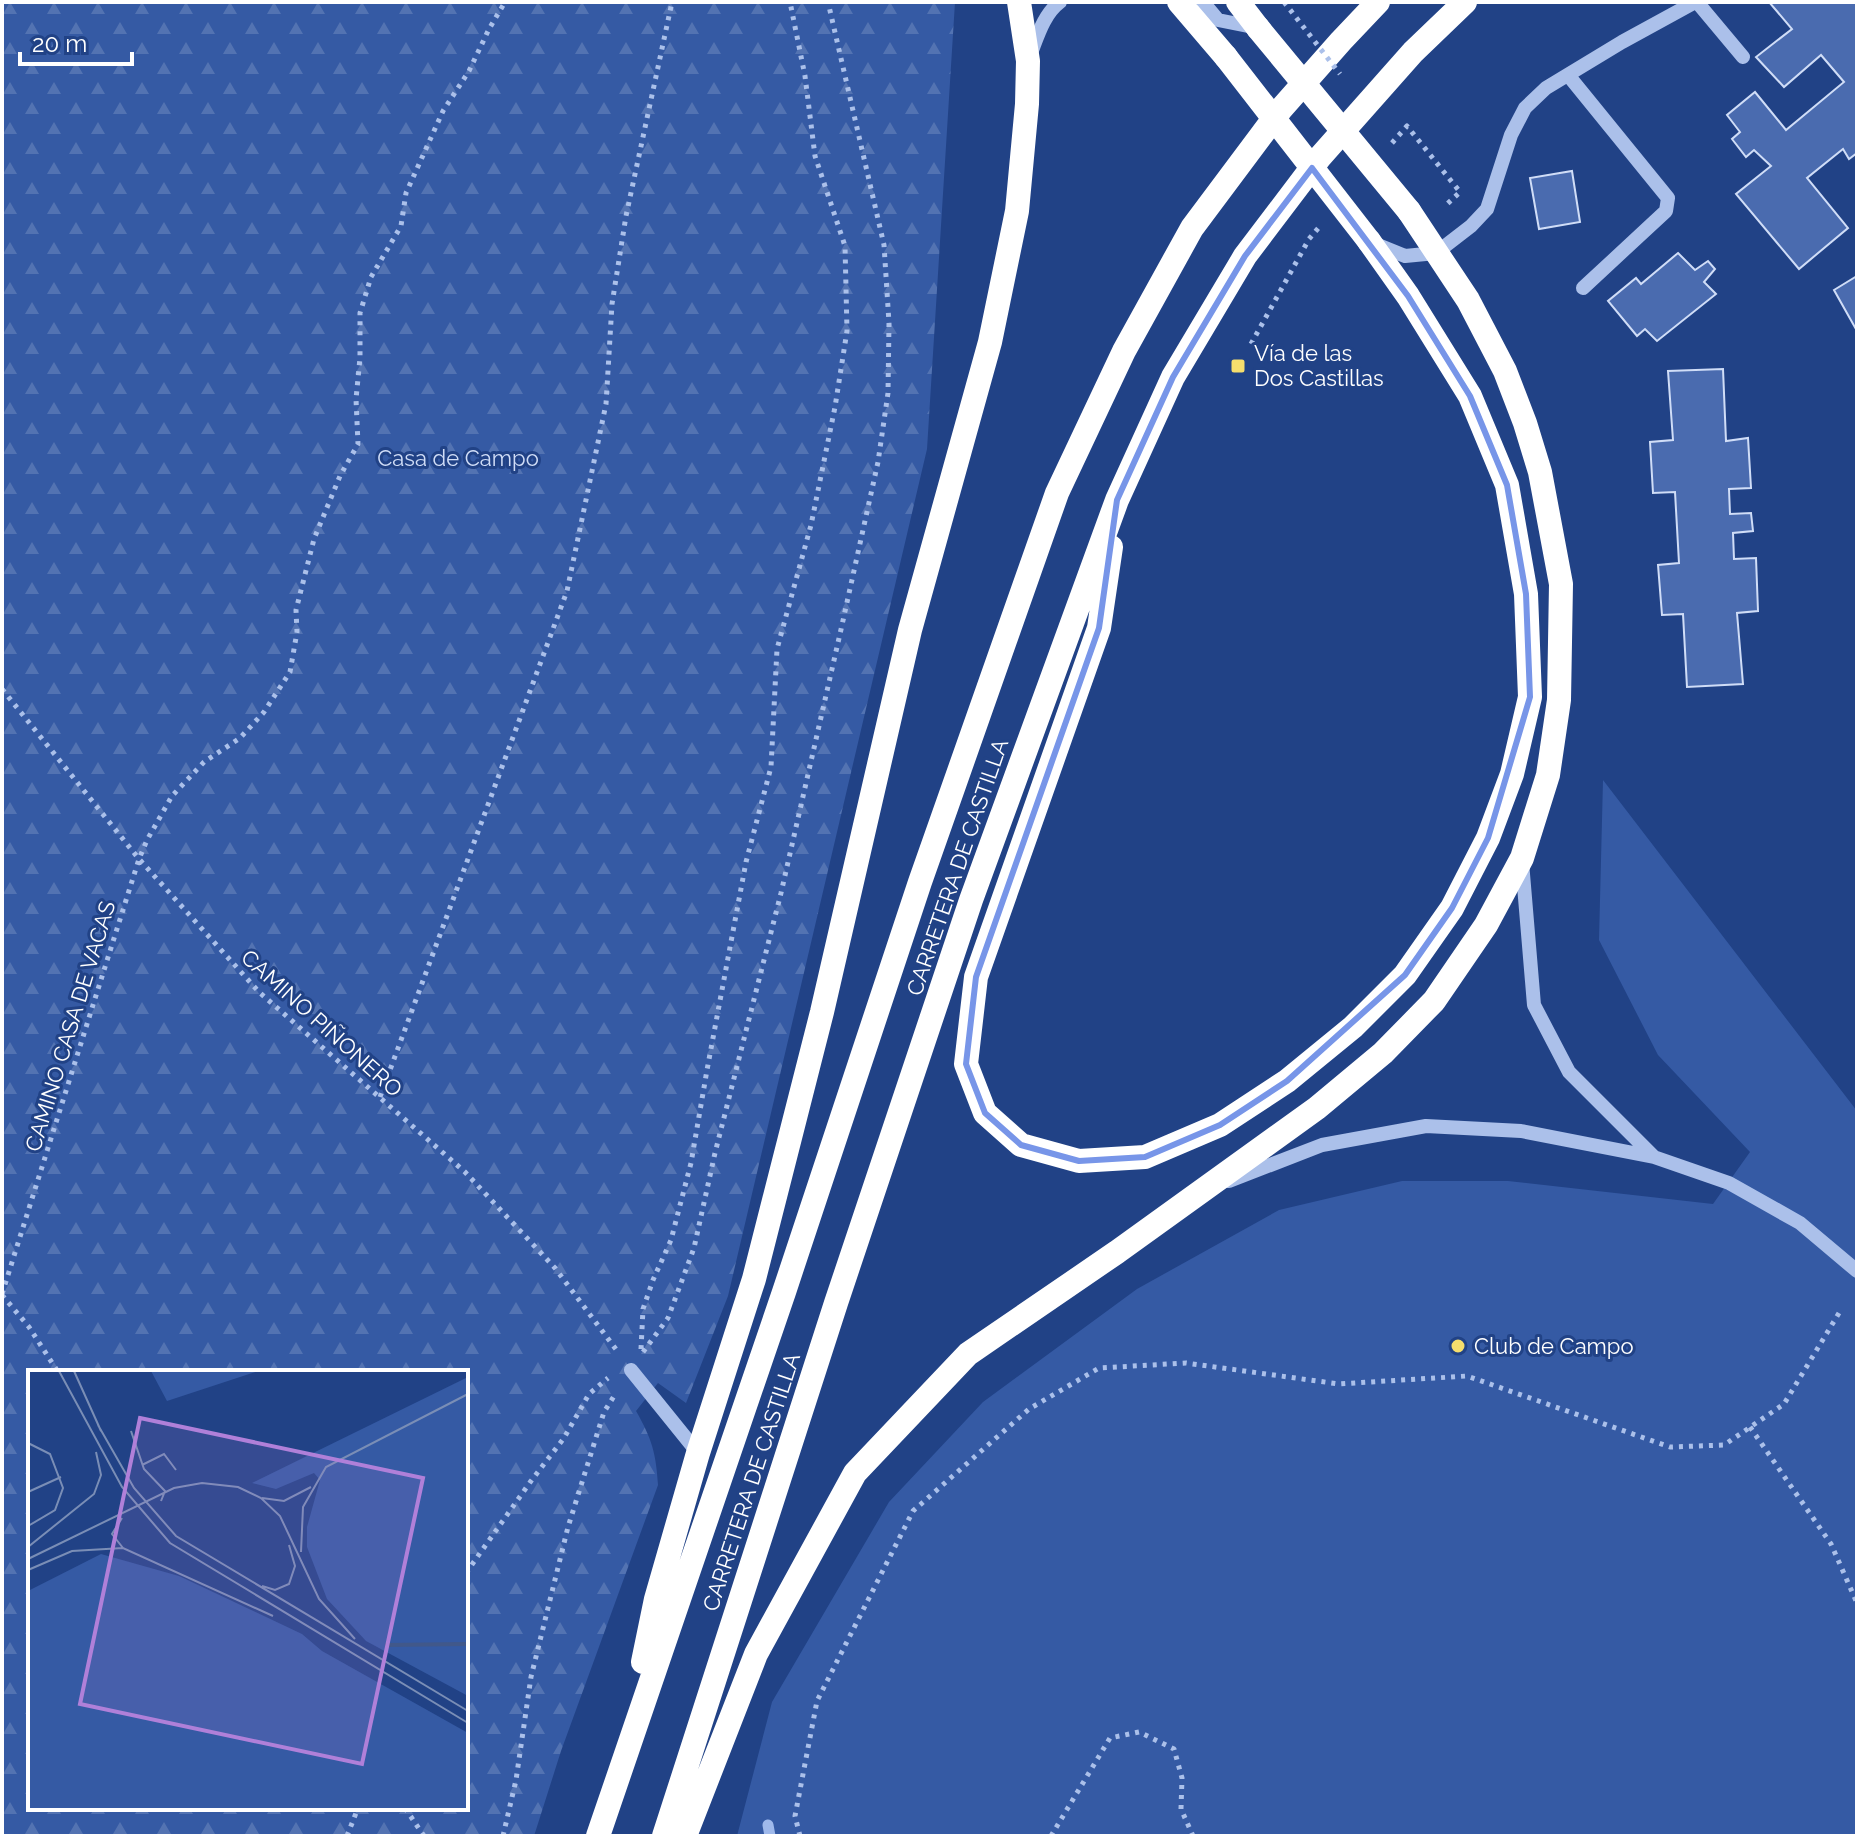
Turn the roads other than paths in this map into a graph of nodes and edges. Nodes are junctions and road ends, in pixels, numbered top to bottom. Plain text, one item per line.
1 (1019, 2) edge
2 (1060, 2) edge
3 (1179, 2) edge
4 (1203, 2) edge
5 (1238, 2) edge
6 (1378, 2) edge
7 (1465, 2) edge
8 (1696, 2) edge
9 (1258, 28) junction
10 (1743, 57) dead end
11 (1028, 61) junction
12 (1568, 75) junction
13 (1369, 241) junction
14 (1436, 253) junction
15 (1583, 288) dead end
16 (1117, 500) junction
17 (1522, 858) junction
18 (1654, 1157) junction
19 (1195, 1195) junction
20 (1857, 1271) edge
21 (631, 1370) road end
22 (698, 1453) junction
23 (626, 1751) junction
24 (598, 1836) edge
25 (664, 1836) edge
26 (685, 1836) edge

1 - 11 highway
2 - 11 lane
3 - 13 highway, bridge
4 - 9 lane
5 - 9 highway
6 - 23 highway, CARRETERA DE CASTILLA
7 - 16 highway, CARRETERA DE CASTILLA
8 - 10 lane
8 - 12 lane
9 - 14 highway, bridge
11 - 22 highway
12 - 14 lane
12 - 15 lane
13 - 14 lane
13 - 16 highway
14 - 17 highway
16 - 25 highway, CARRETERA DE CASTILLA
17 - 18 lane
17 - 19 highway
18 - 19 lane
18 - 20 lane
19 - 26 highway
21 - 22 lane
22 - 23 highway
23 - 24 highway, CARRETERA DE CASTILLA

